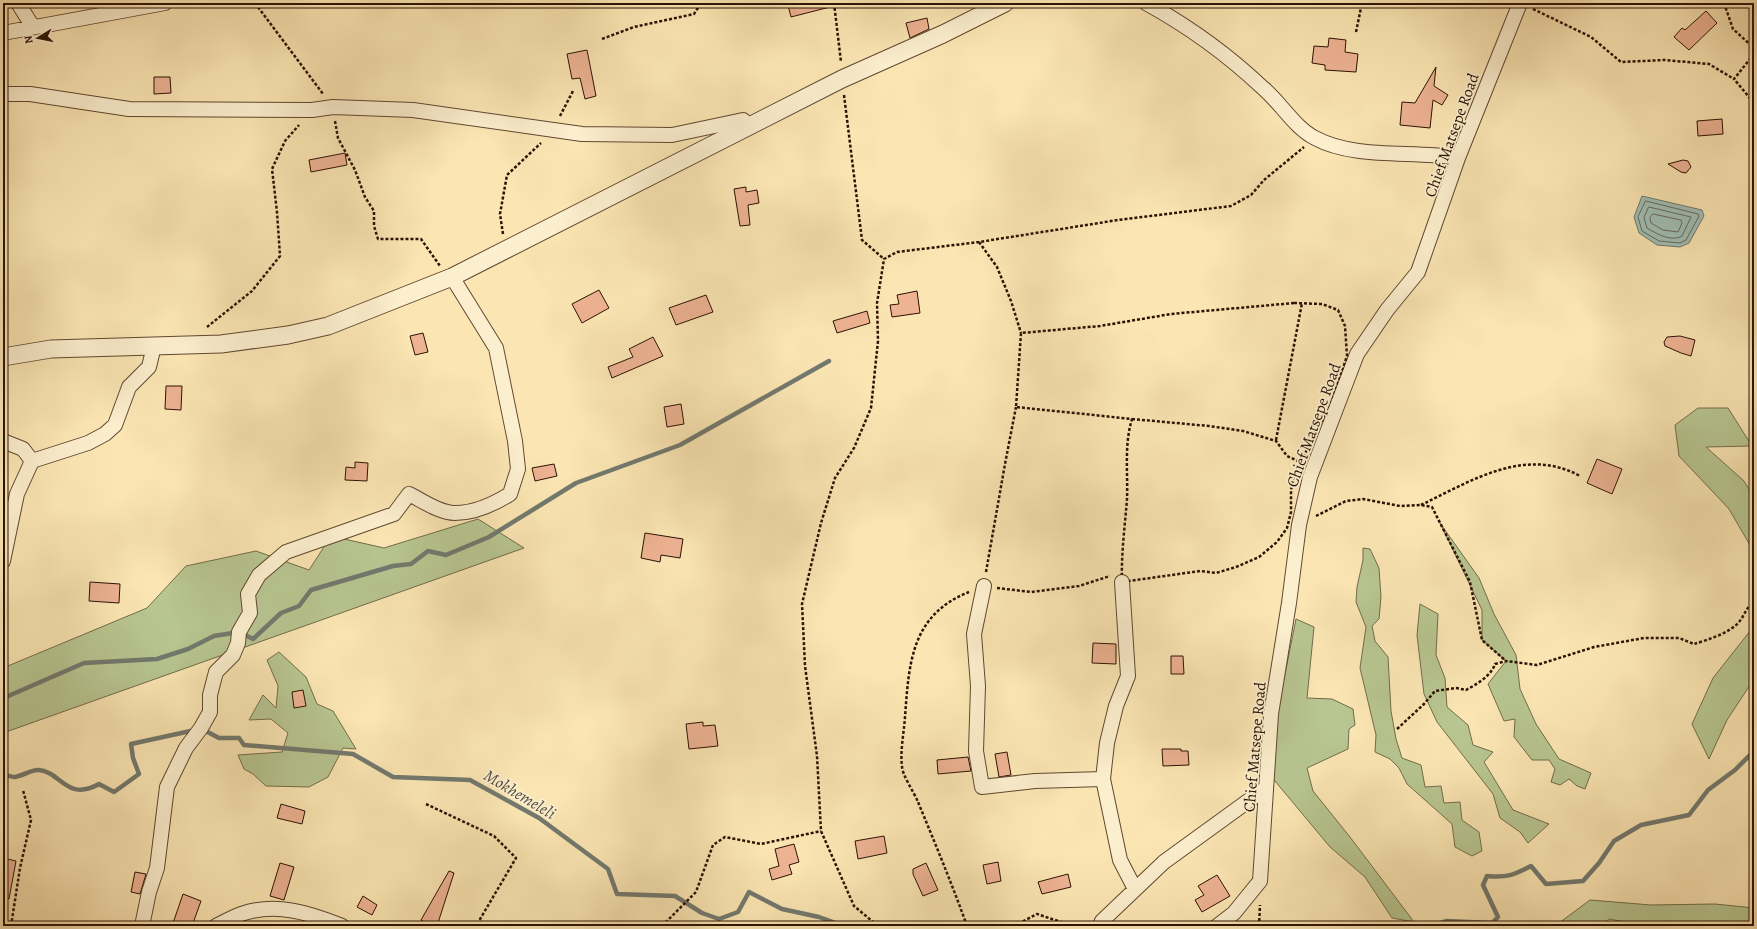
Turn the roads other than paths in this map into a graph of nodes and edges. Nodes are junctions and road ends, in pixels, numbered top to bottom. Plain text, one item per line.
1 (18, 3) edge
2 (166, 3) edge
3 (1005, 3) edge
4 (1146, 3) edge
5 (1524, 5) edge
6 (33, 26) junction
7 (3, 33) edge
8 (3, 94) edge
9 (749, 126) junction
10 (1458, 158) junction
11 (452, 277) junction
12 (154, 346) junction
13 (3, 357) edge
14 (3, 441) edge
15 (32, 461) junction
16 (3, 561) edge
17 (1122, 577) road end
18 (984, 586) road end
19 (1103, 779) junction
20 (1266, 788) junction
21 (1135, 888) junction
22 (142, 926) edge
23 (216, 926) edge
24 (342, 926) edge
25 (1100, 926) edge
26 (1217, 926) edge

1 - 6 street
2 - 6 street
3 - 9 street
4 - 10 street
5 - 10 street, Chief Matsepe Road
6 - 7 street
8 - 9 street
9 - 11 street
10 - 20 street, Chief Matsepe Road
11 - 12 street
11 - 22 street
12 - 13 street
12 - 15 street
14 - 15 street
15 - 16 street
17 - 19 street
18 - 19 street
19 - 21 street
20 - 21 street
20 - 26 street, Chief Matsepe Road
21 - 25 street
23 - 24 street

